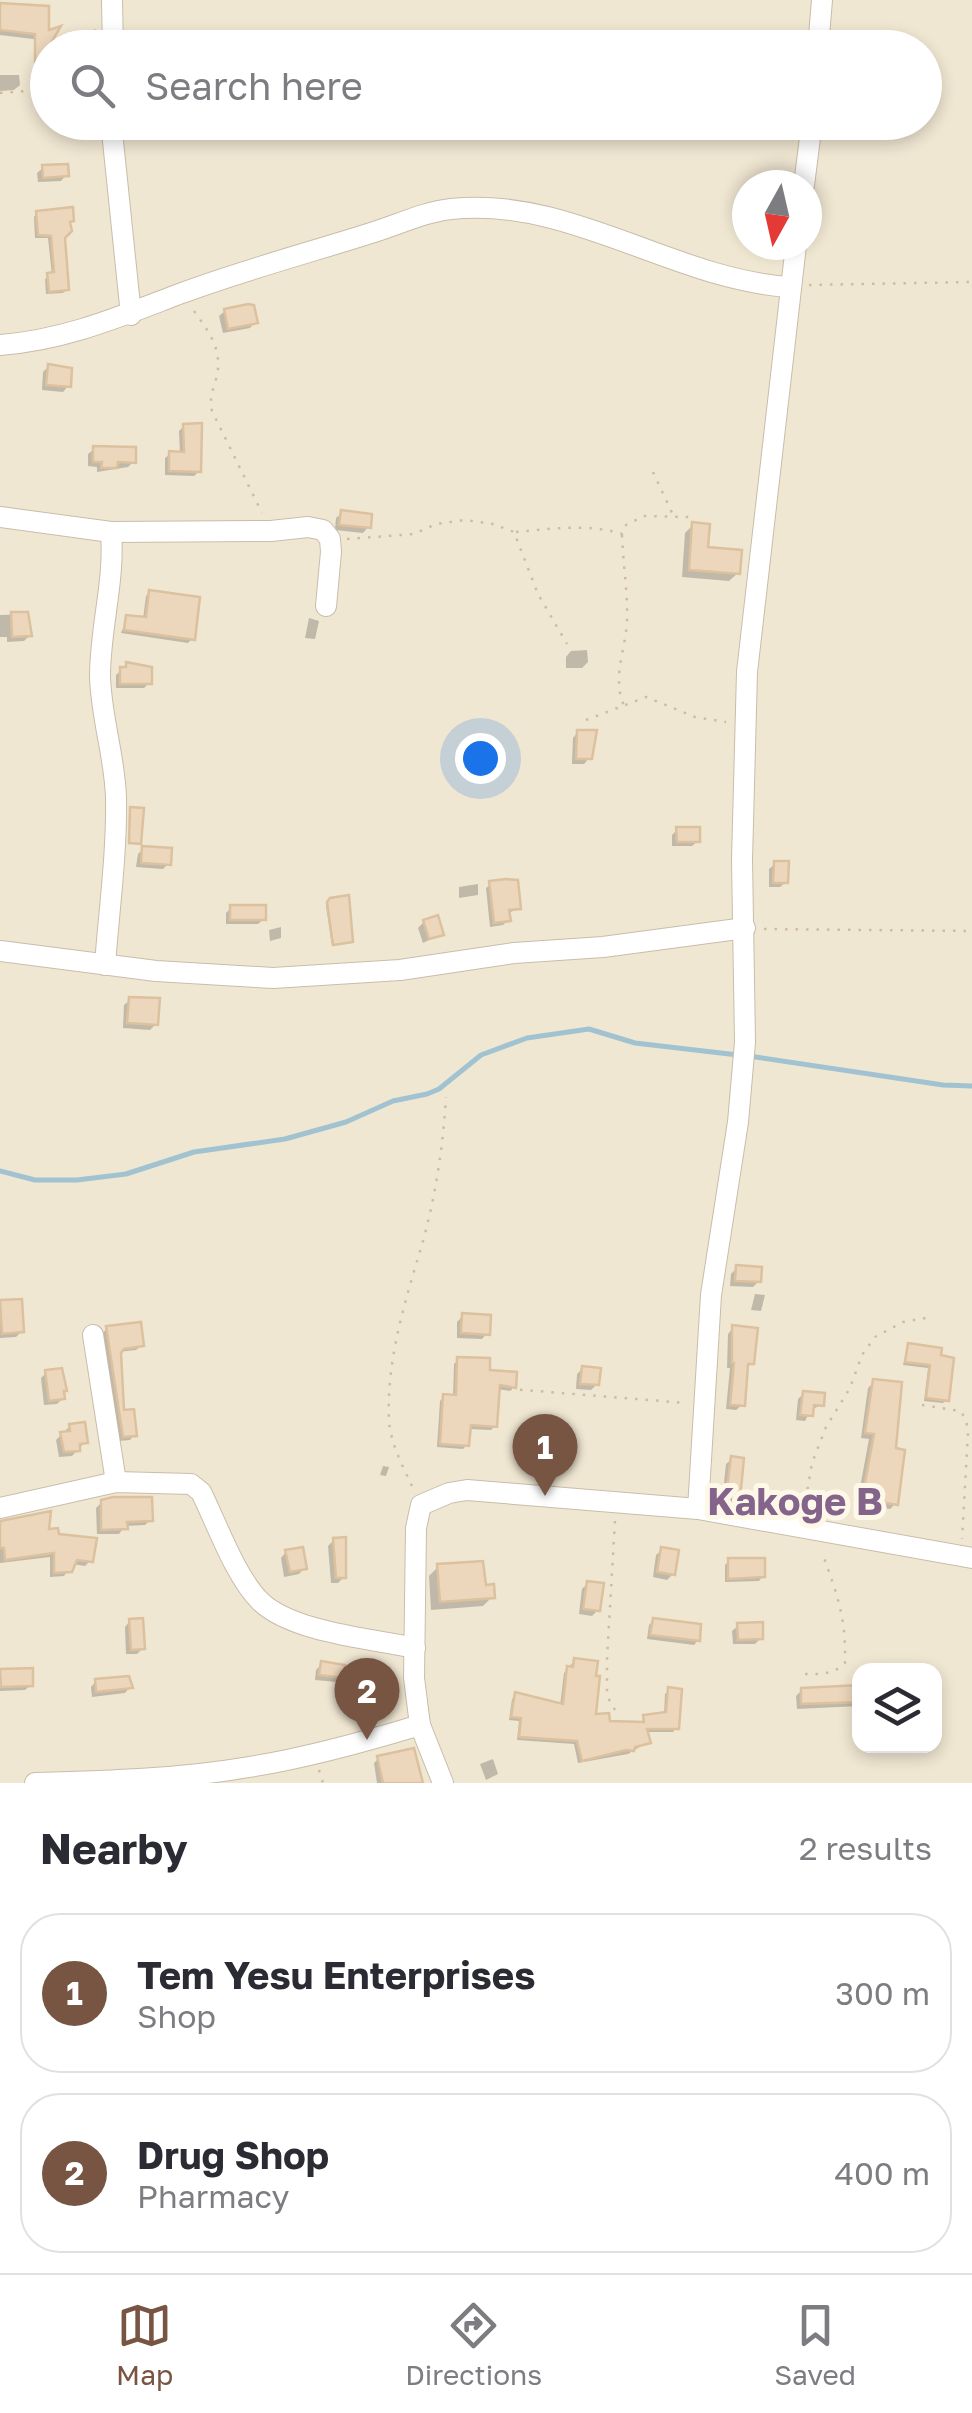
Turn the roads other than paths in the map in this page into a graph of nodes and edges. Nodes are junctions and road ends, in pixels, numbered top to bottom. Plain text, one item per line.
1 (112, 0) edge
2 (822, 0) edge
3 (113, 30) edge
4 (820, 30) edge
5 (113, 140) edge
6 (810, 140) edge
7 (806, 170) edge
8 (794, 260) edge
9 (790, 287) junction
10 (131, 316) junction
11 (0, 345) edge
12 (0, 517) edge
13 (111, 532) junction
14 (326, 606) dead end
15 (745, 928) junction
16 (0, 951) edge
17 (105, 966) junction
18 (93, 1335) dead end
19 (116, 1482) junction
20 (0, 1508) edge
21 (698, 1509) junction
22 (966, 1557) edge
23 (415, 1648) junction
24 (420, 1726) junction
25 (34, 1783) edge
26 (443, 1783) edge

1 - 3 street
2 - 4 street
5 - 10 street
6 - 7 street
8 - 9 street
9 - 10 street
9 - 15 street
10 - 11 street
12 - 13 street
13 - 14 street
13 - 17 street
15 - 17 street
15 - 21 street
16 - 17 street
18 - 19 street
19 - 20 street
19 - 23 street
21 - 22 street
21 - 23 street
23 - 24 street
24 - 25 street
24 - 26 street

